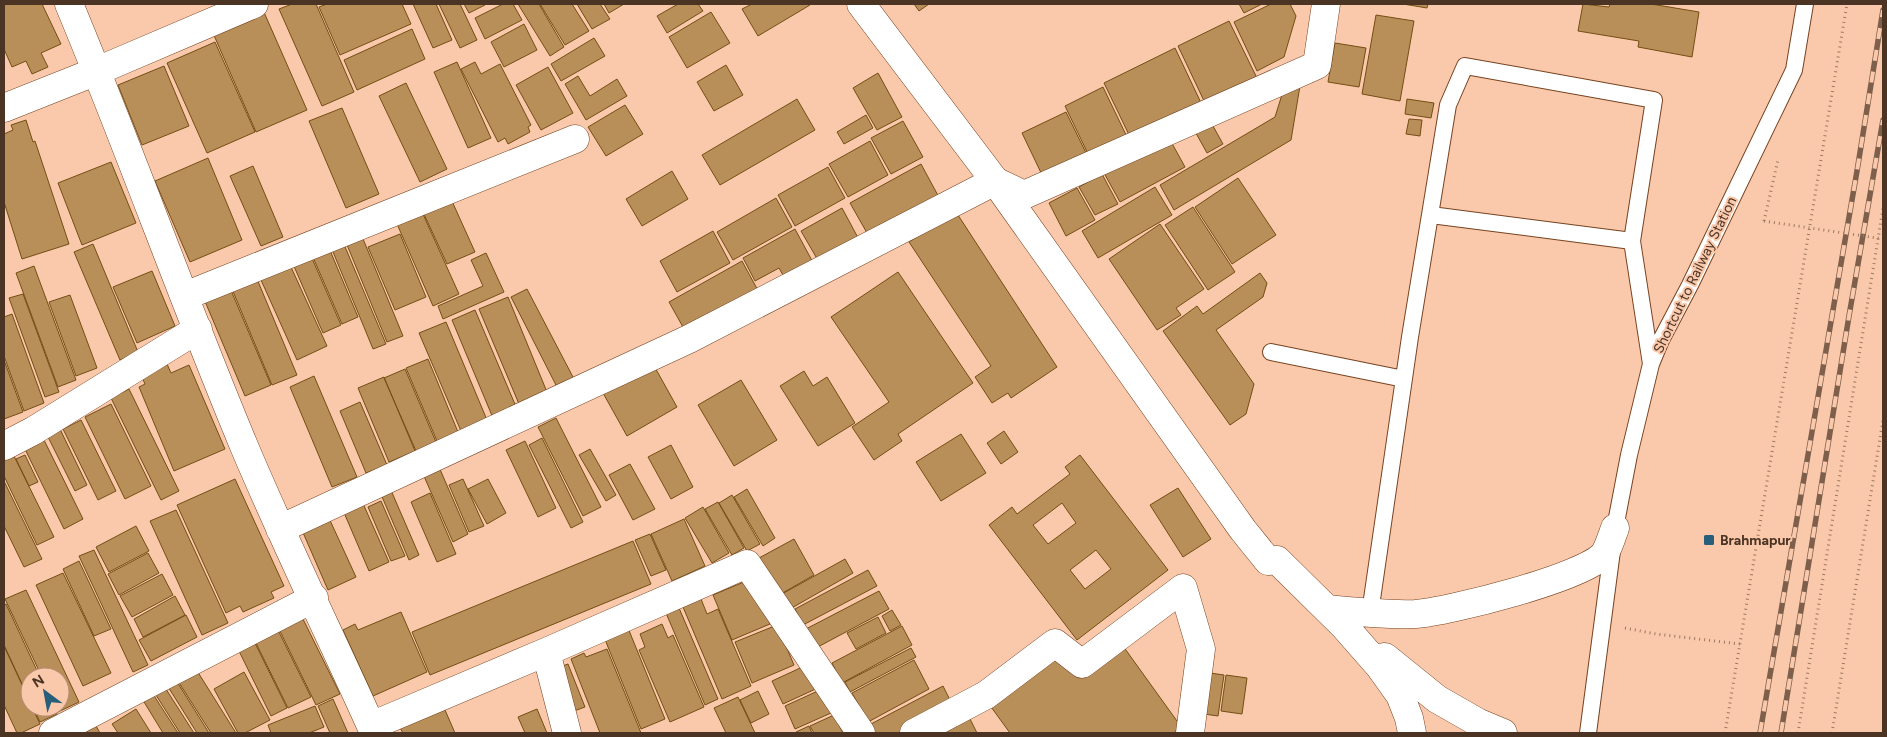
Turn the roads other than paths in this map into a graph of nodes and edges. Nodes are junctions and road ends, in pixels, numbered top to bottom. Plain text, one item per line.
1 (69, 4) edge
2 (254, 4) edge
3 (861, 4) edge
4 (884, 4) edge
5 (1326, 4) edge
6 (1805, 4) edge
7 (97, 71) junction
8 (4, 108) edge
9 (576, 139) dead end
10 (995, 181) junction
11 (1024, 195) junction
12 (1431, 216) junction
13 (1632, 242) junction
14 (185, 296) junction
15 (198, 329) junction
16 (1271, 352) dead end
17 (1651, 364) junction
18 (1404, 379) junction
19 (4, 446) edge
20 (1615, 528) junction
21 (280, 530) junction
22 (1277, 560) junction
23 (314, 598) junction
24 (1370, 613) junction
25 (1336, 618) junction
26 (546, 652) junction
27 (53, 733) edge
28 (567, 733) edge
29 (861, 733) edge
30 (914, 733) edge
31 (1190, 733) edge
32 (1412, 733) edge
33 (1503, 733) edge
34 (1588, 733) edge

1 - 7 street
2 - 7 street
3 - 10 street
4 - 11 street
5 - 11 street
6 - 17 lane, Shortcut to Railway Station
7 - 8 street
7 - 14 street
9 - 14 street
10 - 11 street
10 - 21 street
10 - 22 street
11 - 22 street
12 - 13 lane
12 - 13 lane
12 - 18 lane
13 - 17 lane
14 - 15 street
15 - 19 street
15 - 21 street
16 - 18 lane
17 - 20 lane, Shortcut to Railway Station
18 - 24 lane
20 - 24 street
20 - 34 lane, Shortcut to Railway Station
21 - 23 street
22 - 25 street
23 - 26 street
23 - 27 street
24 - 25 street
25 - 32 street
25 - 33 street
26 - 28 street
26 - 29 street
30 - 31 street

